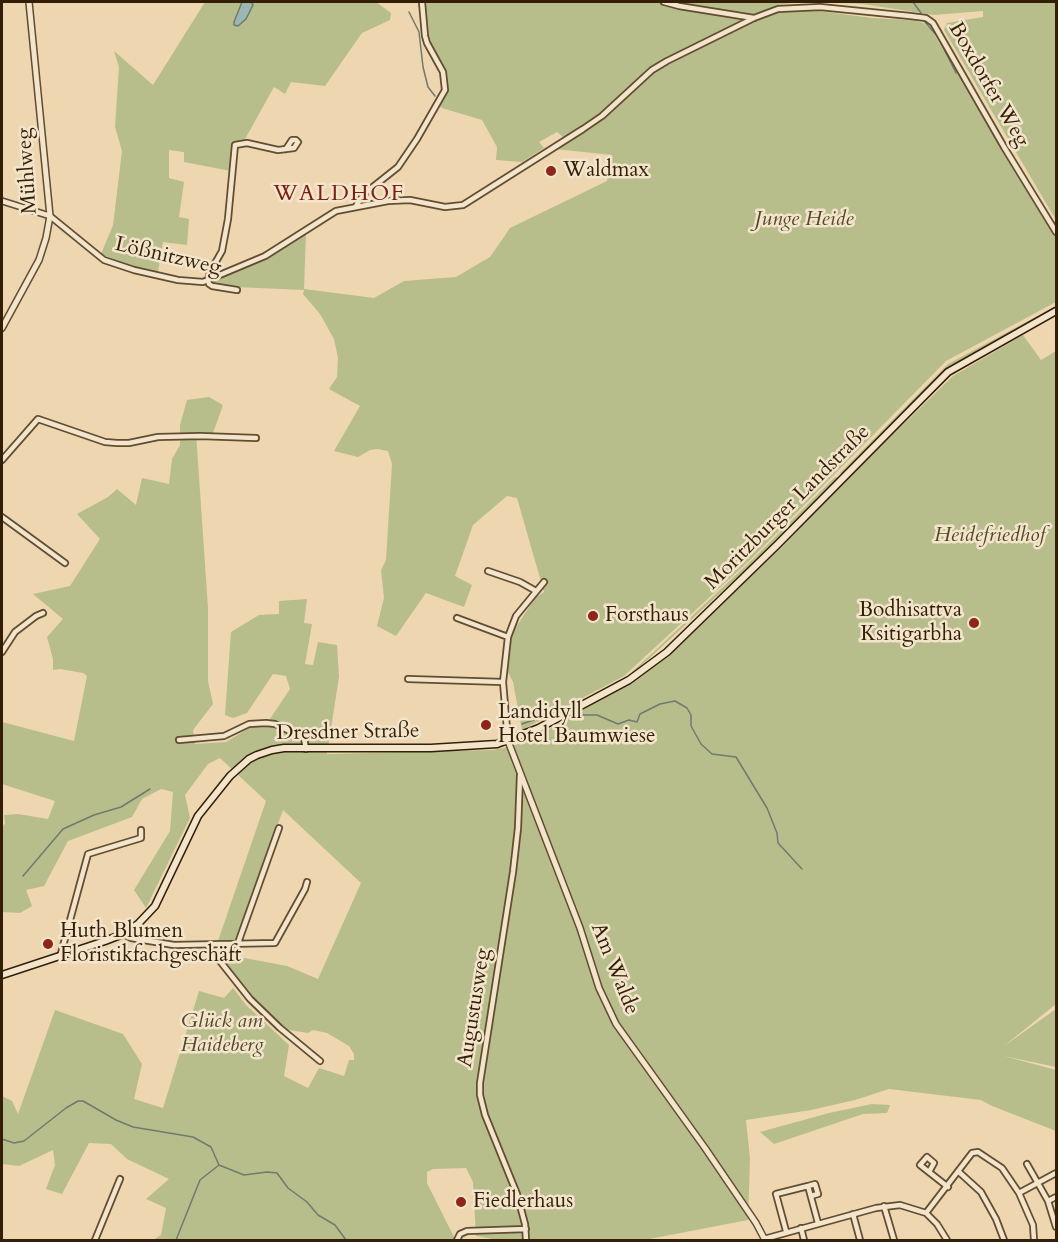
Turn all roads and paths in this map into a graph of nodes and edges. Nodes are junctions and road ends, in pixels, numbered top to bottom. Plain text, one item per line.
1 (29, 2) edge
2 (422, 2) edge
3 (663, 2) edge
4 (753, 18) junction
5 (286, 149) dead end
6 (2, 201) edge
7 (356, 206) junction
8 (50, 216) junction
9 (1056, 232) edge
10 (208, 280) junction
11 (237, 290) dead end
12 (1056, 311) edge
13 (2, 328) edge
14 (256, 438) dead end
15 (2, 460) edge
16 (2, 517) edge
17 (65, 563) dead end
18 (488, 571) dead end
19 (544, 582) dead end
20 (536, 591) junction
21 (43, 613) dead end
22 (458, 618) dead end
23 (508, 637) junction
24 (2, 652) edge
25 (408, 679) dead end
26 (503, 682) junction
27 (179, 740) dead end
28 (508, 741) junction
29 (306, 749) junction
30 (520, 775) junction
31 (279, 828) dead end
32 (141, 830) dead end
33 (307, 882) dead end
34 (123, 934) junction
35 (238, 943) junction
36 (208, 946) junction
37 (60, 957) junction
38 (2, 975) edge
39 (320, 1061) dead end
40 (1027, 1164) dead end
41 (929, 1172) dead end
42 (959, 1172) junction
43 (1056, 1173) edge
44 (120, 1179) dead end
45 (1038, 1183) junction
46 (948, 1186) junction
47 (1019, 1193) junction
48 (1056, 1197) edge
49 (1048, 1201) junction
50 (884, 1206) junction
51 (926, 1213) junction
52 (853, 1214) junction
53 (818, 1223) junction
54 (1056, 1227) edge
55 (801, 1228) junction
56 (526, 1229) junction
57 (786, 1232) junction
58 (94, 1240) edge
59 (457, 1240) edge
60 (526, 1240) edge
61 (765, 1240) edge
62 (804, 1240) edge
63 (860, 1240) edge
64 (894, 1240) edge
65 (947, 1240) edge
66 (1004, 1240) edge
67 (1034, 1240) edge

1 - 8 street, Mühlweg
2 - 7 street
3 - 4 street
4 - 7 street, Boxdorfer Weg
4 - 9 street, Boxdorfer Weg
5 - 10 street
6 - 8 street, Lößnitzweg
7 - 10 street, Boxdorfer Weg
8 - 10 street, Lößnitzweg
8 - 13 street, Mühlweg
10 - 11 street, Lößnitzweg
12 - 28 main road, Moritzburger Landstraße
14 - 15 street
16 - 17 street
18 - 20 street
19 - 20 street
20 - 23 street
21 - 24 street
22 - 23 street
23 - 26 street
25 - 26 street
26 - 28 street
27 - 29 street
28 - 29 main road, Dresdner Straße
28 - 30 street, Am Walde
29 - 34 main road, Dresdner Straße
30 - 56 street, Augustusweg
30 - 61 street, Am Walde
31 - 35 street
32 - 37 street
33 - 35 street
34 - 36 street
34 - 37 main road, Dresdner Straße
35 - 36 street
36 - 39 street
37 - 38 main road, Dresdner Straße
40 - 45 street
41 - 46 street
42 - 46 street
42 - 47 street
42 - 66 street
43 - 45 street
44 - 58 street
45 - 47 street
45 - 49 street
46 - 51 street
47 - 67 street
48 - 49 street
49 - 54 street
50 - 51 street
50 - 52 street
50 - 64 street
51 - 65 street
52 - 53 street
52 - 63 street
53 - 55 street
53 - 57 street
55 - 57 street
55 - 62 street
56 - 59 street
56 - 60 street, Augustusweg
57 - 61 street

